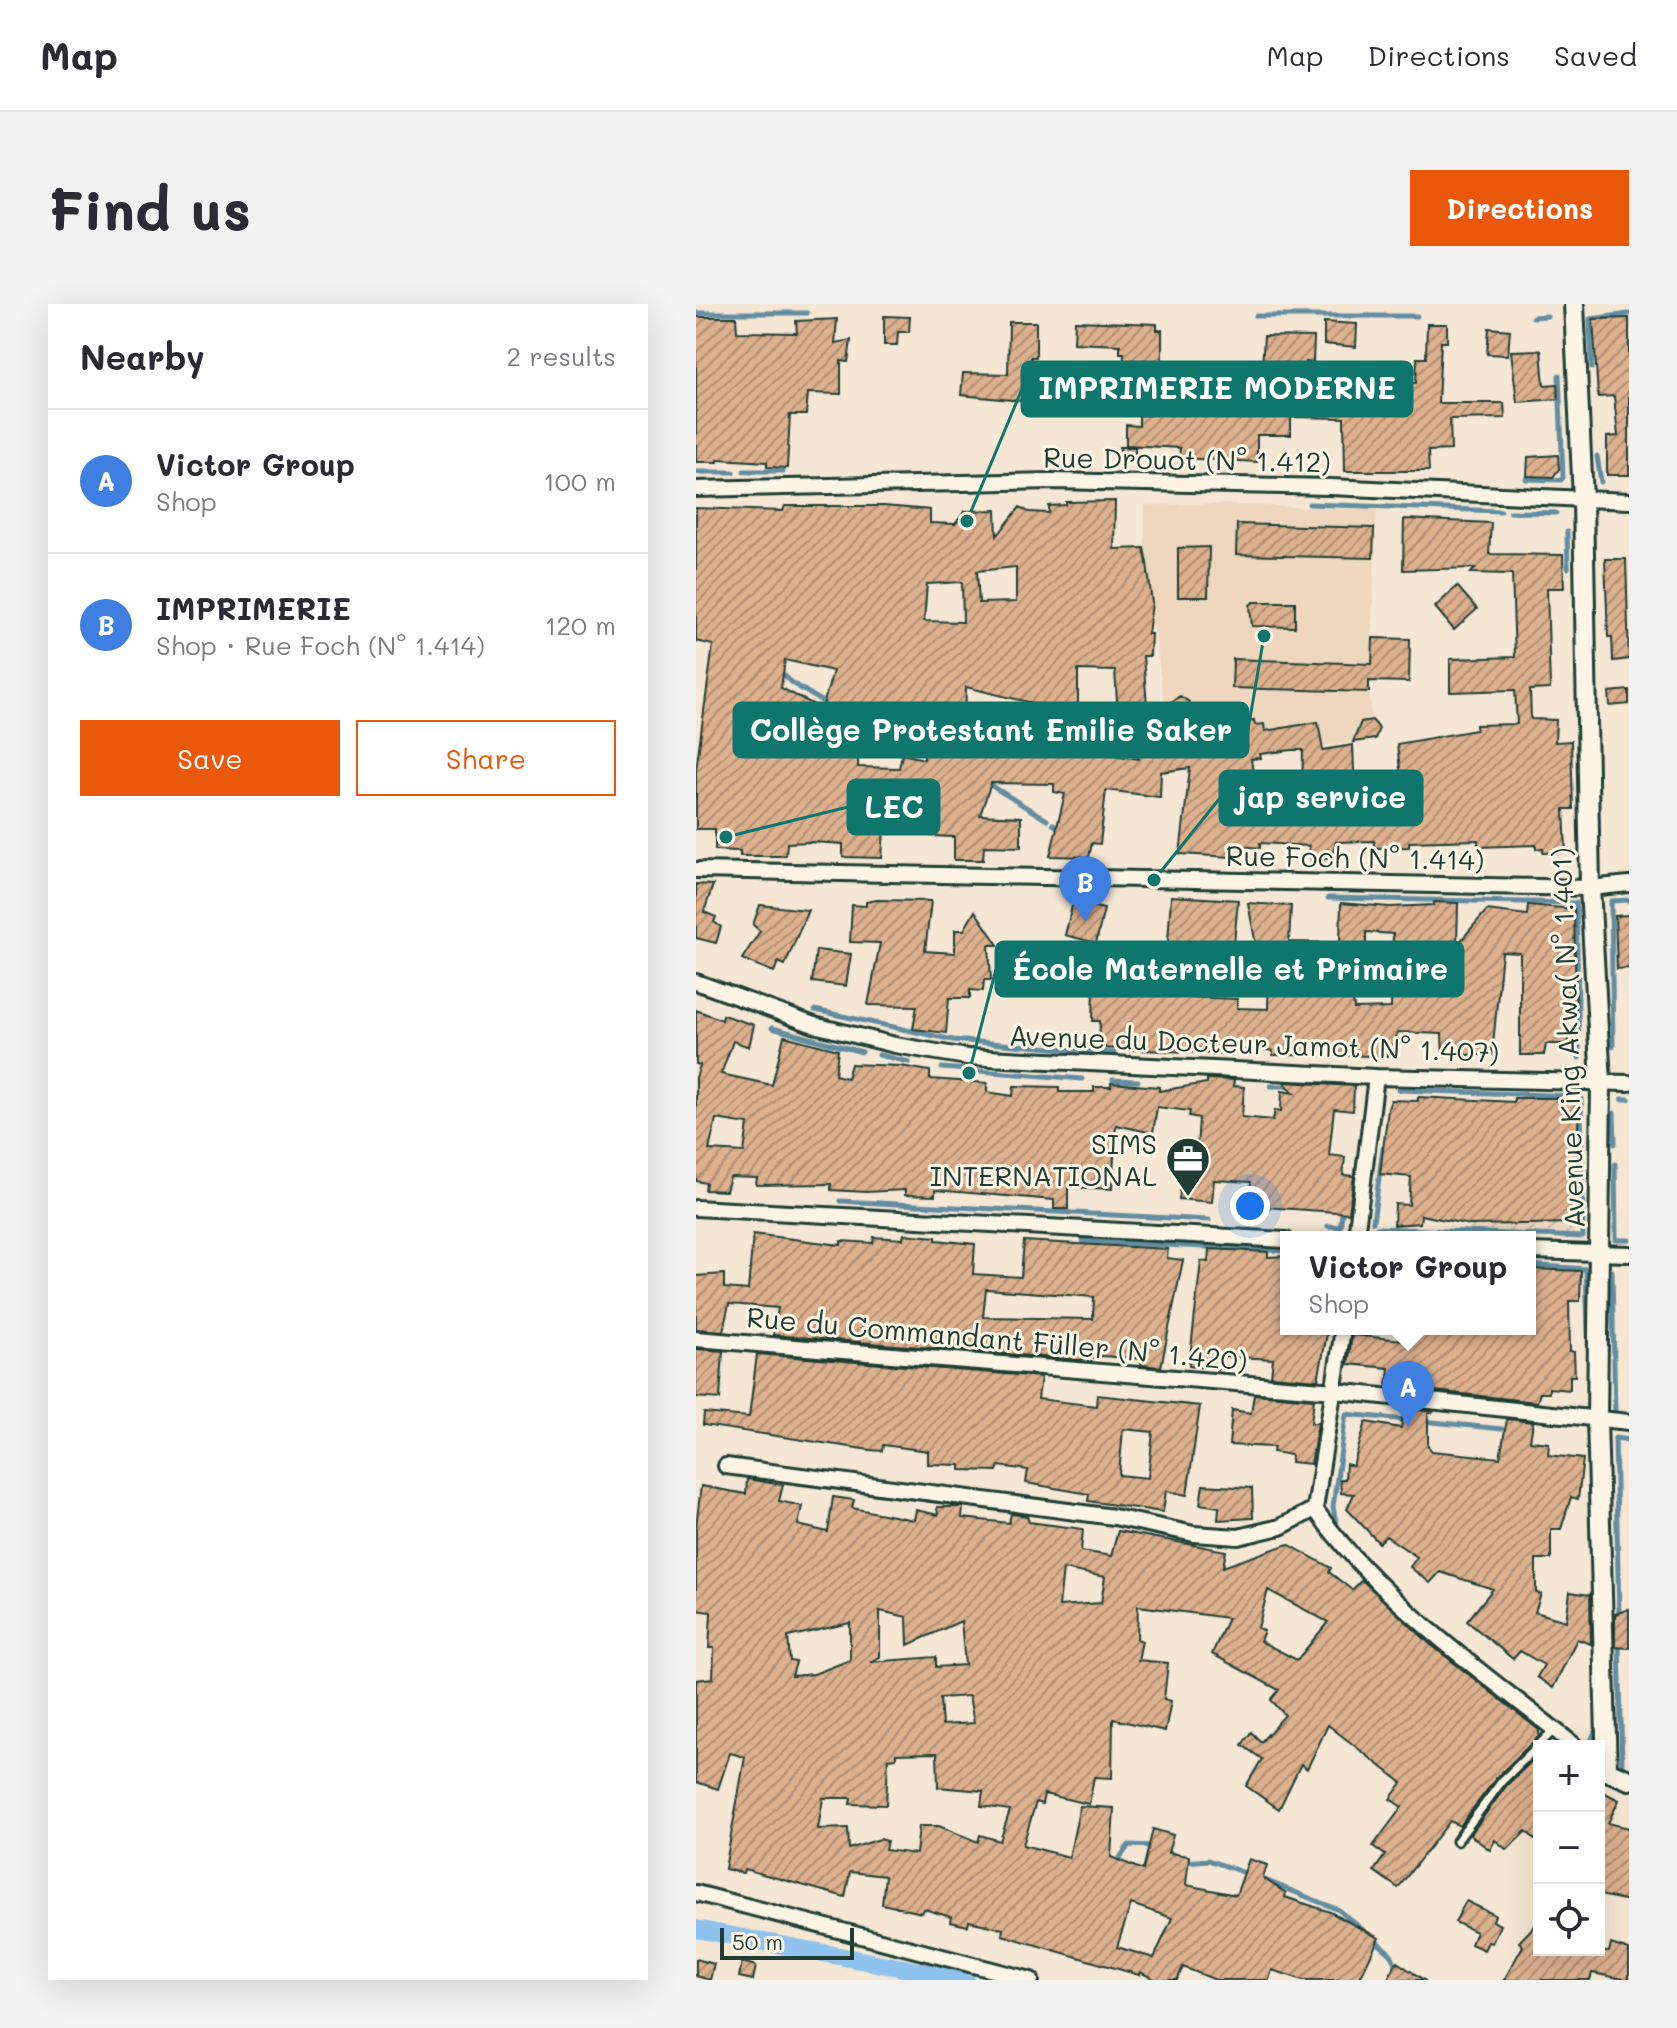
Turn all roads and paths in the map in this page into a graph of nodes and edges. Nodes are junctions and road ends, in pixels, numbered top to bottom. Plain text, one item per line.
1 (1574, 304) edge
2 (696, 489) edge
3 (1583, 500) junction
4 (1629, 501) edge
5 (696, 870) edge
6 (1629, 884) edge
7 (1590, 888) junction
8 (696, 982) edge
9 (1376, 1077) junction
10 (1601, 1083) junction
11 (1629, 1083) edge
12 (696, 1208) edge
13 (1357, 1231) edge
14 (1280, 1240) edge
15 (1536, 1251) edge
16 (1600, 1254) junction
17 (1629, 1254) edge
18 (1342, 1335) edge
19 (696, 1339) edge
20 (1335, 1391) junction
21 (1597, 1419) junction
22 (1629, 1422) edge
23 (726, 1466) dead end
24 (1315, 1509) junction
25 (1555, 1729) junction
26 (1568, 1740) edge
27 (1603, 1740) edge
28 (1605, 1769) edge
29 (1629, 1780) edge
30 (1457, 1841) dead end
31 (696, 1893) edge
32 (1031, 1980) edge

1 - 3 street, Avenue King Akwa( N° 1.401)
2 - 3 street, Rue Drouot (N° 1.412)
3 - 4 street, Rue Drouot (N° 1.412)
3 - 7 street, Avenue King Akwa( N° 1.401)
5 - 7 street, Rue Foch (N° 1.414)
6 - 7 street, Rue Foch (N° 1.414)
7 - 10 street, Avenue King Akwa( N° 1.401)
8 - 9 street, Avenue du Docteur Jamot (N° 1.407)
9 - 10 street, Avenue du Docteur Jamot (N° 1.407)
9 - 13 street
10 - 11 street, Avenue du Docteur Jamot (N° 1.407)
10 - 16 street, Avenue King Akwa( N° 1.401)
12 - 14 street
15 - 16 street
16 - 17 street
16 - 21 street, Avenue King Akwa( N° 1.401)
18 - 20 street
19 - 20 street, Rue du Commandant Füller (N° 1.420)
20 - 21 street, Rue du Commandant Füller (N° 1.420)
20 - 24 street
21 - 22 street, Rue du Commandant Füller (N° 1.420)
21 - 27 street, Avenue King Akwa( N° 1.401)
23 - 24 street
24 - 25 street
25 - 26 street
25 - 30 lane
28 - 29 street
31 - 32 street

